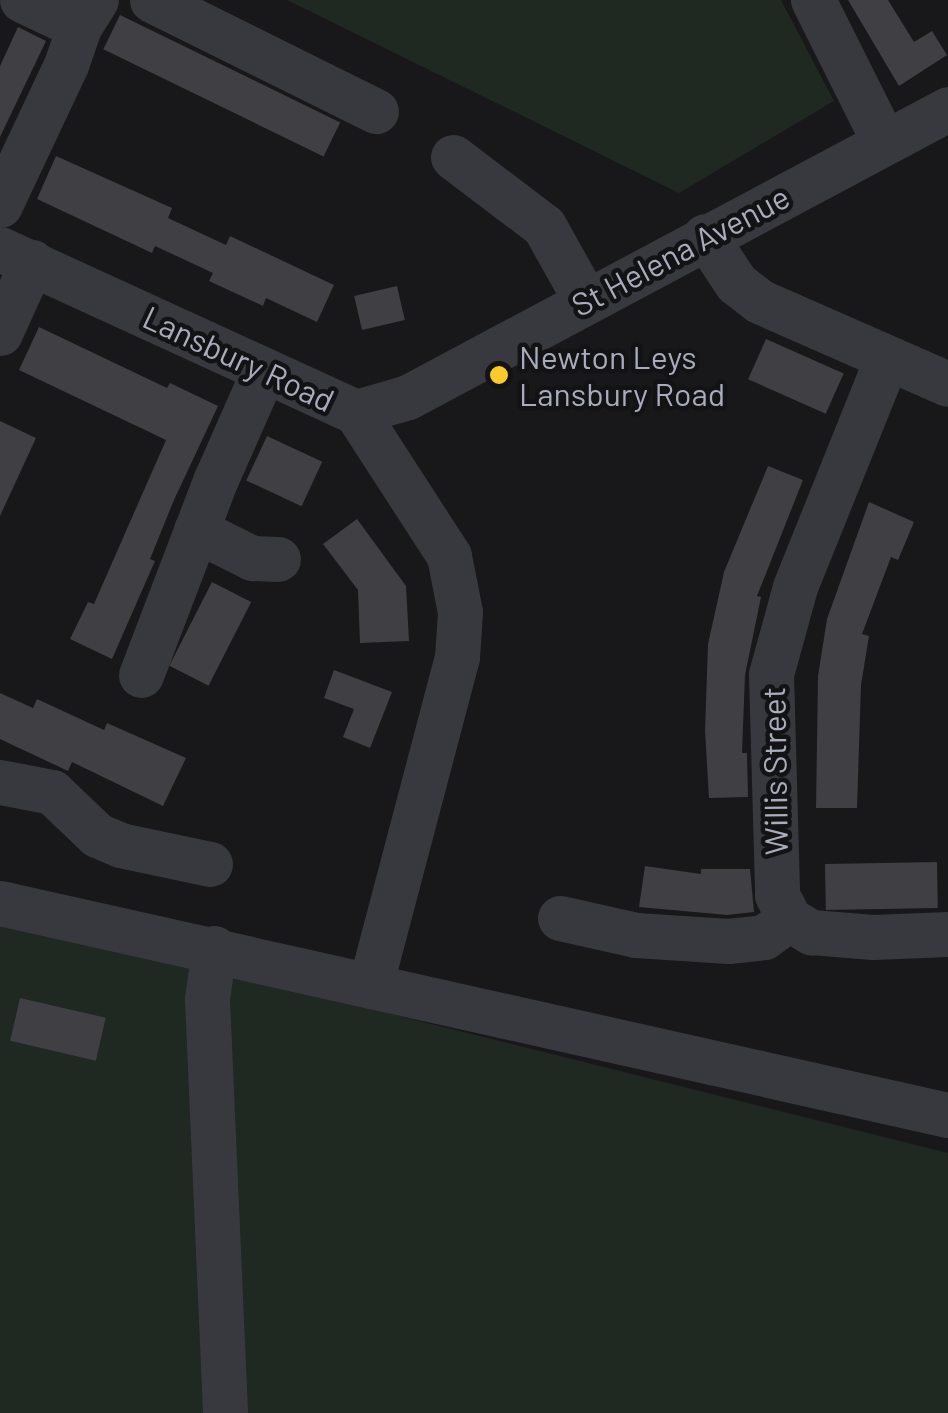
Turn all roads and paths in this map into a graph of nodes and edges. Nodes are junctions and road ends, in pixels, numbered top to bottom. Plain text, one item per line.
1 (22, 0) edge
2 (152, 0) edge
3 (814, 0) edge
4 (88, 13) edge
5 (948, 109) edge
6 (376, 111) dead end
7 (884, 142) junction
8 (453, 157) dead end
9 (0, 204) edge
10 (705, 236) junction
11 (16, 256) edge
12 (586, 301) junction
13 (0, 333) edge
14 (887, 358) junction
15 (264, 370) junction
16 (948, 384) edge
17 (356, 412) junction
18 (196, 530) junction
19 (278, 559) dead end
20 (142, 675) dead end
21 (0, 782) edge
22 (210, 864) dead end
23 (0, 903) edge
24 (560, 918) dead end
25 (789, 920) junction
26 (948, 934) edge
27 (214, 948) junction
28 (370, 986) junction
29 (948, 1114) edge
30 (225, 1413) edge

1 - 4 street
2 - 6 street
3 - 7 street
4 - 9 street
5 - 7 street, St Helena Avenue
7 - 10 street, St Helena Avenue
8 - 12 street
10 - 12 street, St Helena Avenue
10 - 14 street
11 - 13 street
11 - 15 street, Lansbury Road
12 - 17 street, St Helena Avenue
14 - 16 street
14 - 25 street, Willis Street
15 - 17 street, Lansbury Road
15 - 18 street
17 - 28 street, Lansbury Road
18 - 19 street
18 - 20 street
21 - 22 street
23 - 27 street
24 - 25 street
25 - 26 street
27 - 28 street
27 - 30 street
28 - 29 street

